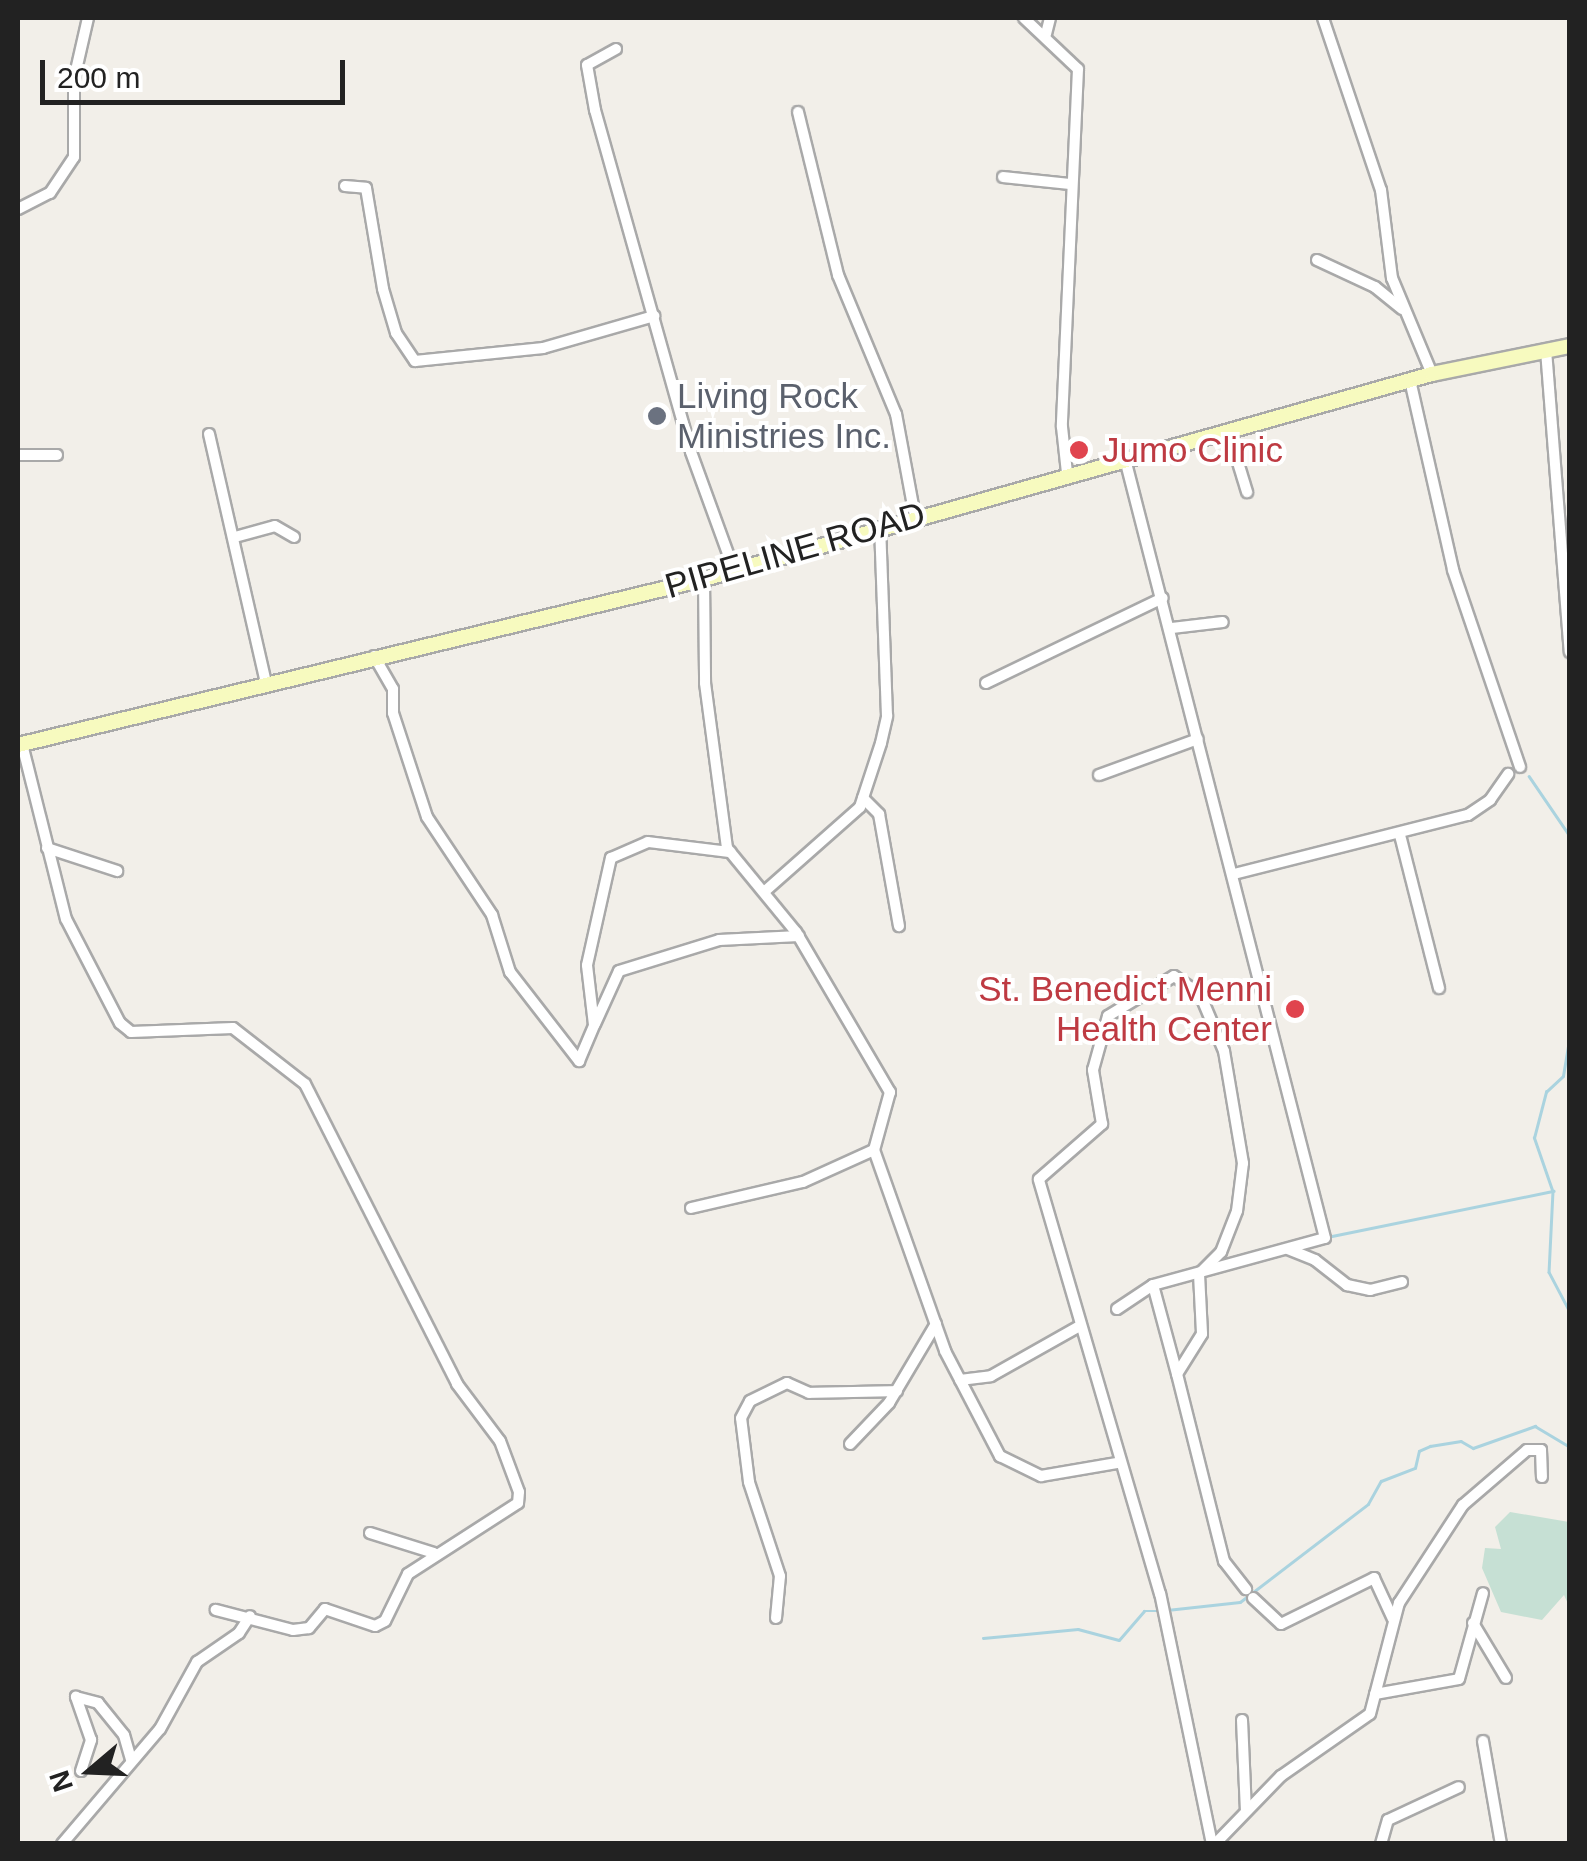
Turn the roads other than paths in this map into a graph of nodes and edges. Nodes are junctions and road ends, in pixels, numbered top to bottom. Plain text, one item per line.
1 (88, 18) edge
2 (1024, 18) edge
3 (1050, 18) edge
4 (1324, 18) edge
5 (1046, 34) junction
6 (616, 49) dead end
7 (798, 112) dead end
8 (1002, 177) dead end
9 (1070, 184) junction
10 (345, 186) dead end
11 (18, 209) edge
12 (1317, 260) dead end
13 (1404, 310) junction
14 (654, 316) junction
15 (1570, 346) edge
16 (1546, 350) junction
17 (1432, 374) junction
18 (1410, 380) junction
19 (1229, 433) junction
20 (209, 434) dead end
21 (18, 455) edge
22 (58, 455) dead end
23 (1125, 459) junction
24 (1067, 473) junction
25 (1247, 492) dead end
26 (915, 517) junction
27 (880, 527) junction
28 (235, 537) junction
29 (294, 537) dead end
30 (1564, 546) edge
31 (734, 570) junction
32 (704, 579) junction
33 (1163, 598) junction
34 (1223, 622) dead end
35 (1172, 628) junction
36 (1570, 652) edge
37 (374, 655) junction
38 (266, 682) junction
39 (986, 683) dead end
40 (1198, 739) junction
41 (19, 744) edge
42 (1520, 767) dead end
43 (1508, 774) dead end
44 (1099, 775) dead end
45 (863, 798) junction
46 (726, 832) junction
47 (1400, 835) junction
48 (712, 847) junction
49 (47, 848) junction
50 (730, 852) junction
51 (117, 871) dead end
52 (1234, 874) junction
53 (764, 892) junction
54 (900, 926) dead end
55 (799, 936) junction
56 (1440, 988) dead end
57 (594, 1025) junction
58 (874, 1150) junction
59 (691, 1208) dead end
60 (1286, 1249) junction
61 (1199, 1274) junction
62 (1402, 1282) dead end
63 (1153, 1285) junction
64 (1116, 1309) dead end
65 (936, 1324) junction
66 (1078, 1326) junction
67 (1177, 1374) junction
68 (960, 1380) junction
69 (897, 1391) junction
70 (850, 1444) dead end
71 (1117, 1464) junction
72 (1542, 1477) dead end
73 (370, 1533) dead end
74 (434, 1553) junction
75 (1483, 1593) dead end
76 (216, 1610) dead end
77 (250, 1616) junction
78 (776, 1618) dead end
79 (1393, 1620) junction
80 (1472, 1623) junction
81 (1506, 1678) dead end
82 (1376, 1694) junction
83 (1242, 1720) dead end
84 (1483, 1741) dead end
85 (131, 1759) junction
86 (82, 1771) dead end
87 (1459, 1787) dead end
88 (1246, 1810) junction
89 (62, 1844) edge
90 (1214, 1844) edge
91 (1381, 1844) edge
92 (1501, 1844) edge

1 - 11 street
2 - 5 street
3 - 5 street
4 - 13 street
5 - 9 street
6 - 14 street
7 - 26 street
8 - 9 street
9 - 24 street
10 - 14 street
12 - 13 street
13 - 17 street
14 - 31 street
15 - 16 street, PIPELINE ROAD
16 - 17 street, PIPELINE ROAD
16 - 30 street
17 - 18 street, PIPELINE ROAD
18 - 19 street, PIPELINE ROAD
18 - 42 street
19 - 23 street, PIPELINE ROAD
19 - 25 street
20 - 28 street
21 - 22 street
23 - 24 street, PIPELINE ROAD
23 - 33 street
24 - 26 street, PIPELINE ROAD
26 - 27 street, PIPELINE ROAD
27 - 31 street, PIPELINE ROAD
27 - 45 street
28 - 29 street
28 - 38 street
30 - 36 street
31 - 32 street, PIPELINE ROAD
32 - 37 street, PIPELINE ROAD
32 - 46 street
33 - 35 street
33 - 39 street
34 - 35 street
35 - 40 street
37 - 38 street, PIPELINE ROAD
37 - 57 street
38 - 41 street, PIPELINE ROAD
40 - 44 street
40 - 52 street
41 - 49 street
43 - 47 street
45 - 53 street
45 - 54 street
46 - 48 street
46 - 50 street
47 - 52 street
47 - 56 street
48 - 50 street
48 - 57 street
49 - 51 street
49 - 74 street
50 - 53 street
52 - 60 street
53 - 55 street
55 - 57 street
55 - 58 street
58 - 59 street
58 - 65 street
60 - 61 street
60 - 62 street
61 - 63 street
61 - 66 street
61 - 67 street
63 - 64 street
63 - 67 street
65 - 68 street
65 - 69 street
66 - 68 street
66 - 71 street
67 - 79 street
68 - 71 street
69 - 70 street
69 - 78 street
71 - 90 street
72 - 79 street
73 - 74 street
74 - 77 street
75 - 80 street
76 - 77 street
77 - 85 street
79 - 82 street
80 - 81 street
80 - 82 street
82 - 88 street
83 - 88 street
84 - 92 street
85 - 86 street
85 - 89 street
87 - 91 street
88 - 90 street

